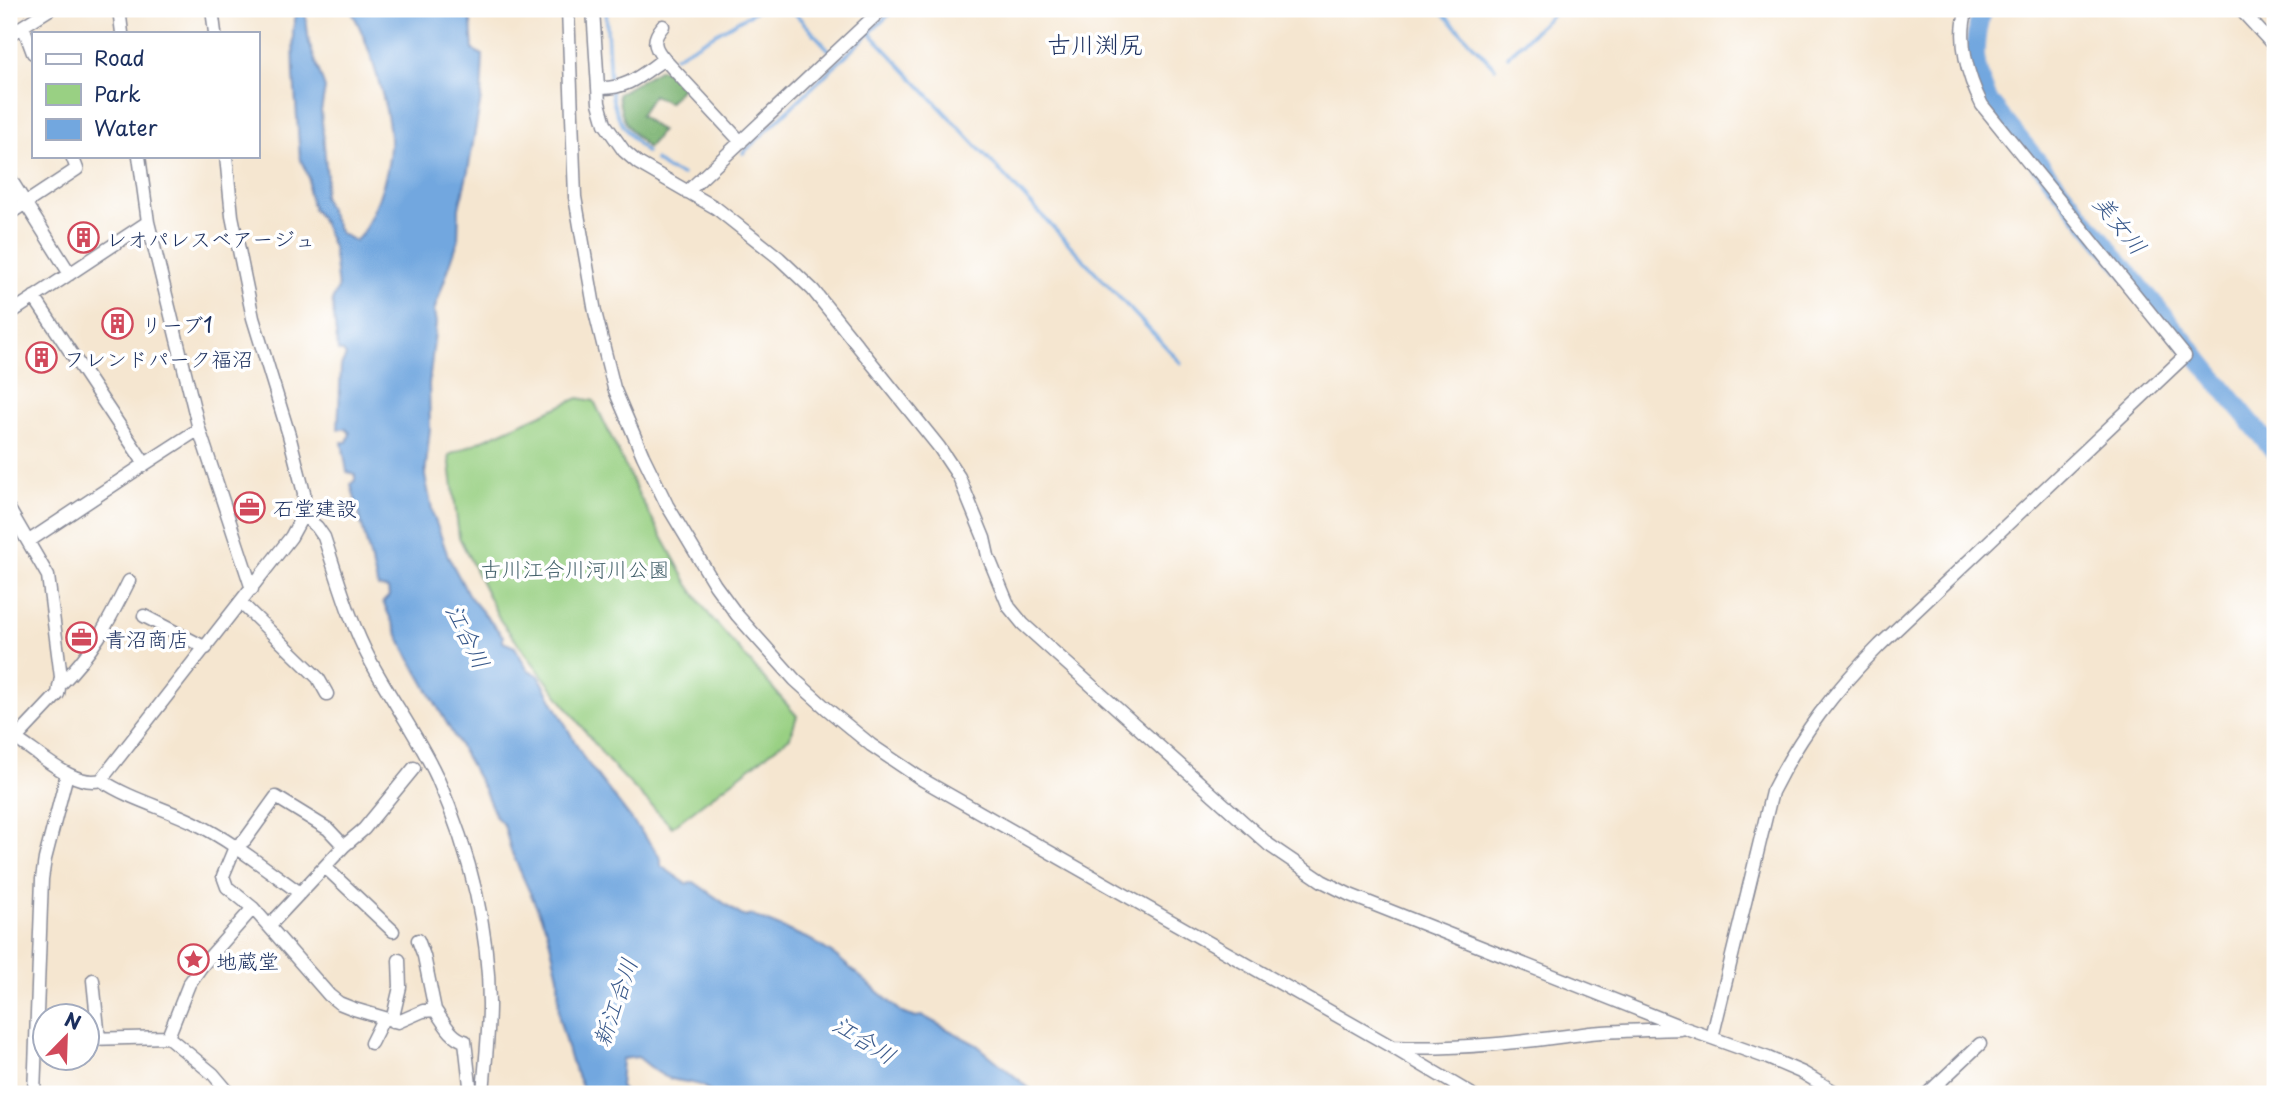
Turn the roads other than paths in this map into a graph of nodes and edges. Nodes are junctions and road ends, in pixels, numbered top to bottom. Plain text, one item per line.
1 (50, 9) edge
2 (119, 9) edge
3 (212, 9) edge
4 (568, 9) edge
5 (593, 9) edge
6 (883, 9) edge
7 (1967, 9) edge
8 (2239, 9) edge
9 (23, 26) junction
10 (663, 26) dead end
11 (122, 32) edge
12 (215, 32) edge
13 (9, 35) edge
14 (2275, 47) edge
15 (32, 50) edge
16 (664, 59) junction
17 (606, 88) junction
18 (741, 142) junction
19 (73, 158) edge
20 (138, 158) edge
21 (226, 158) edge
22 (9, 177) edge
23 (688, 192) junction
24 (25, 203) junction
25 (9, 214) edge
26 (148, 222) junction
27 (70, 274) junction
28 (34, 297) junction
29 (9, 314) edge
30 (199, 429) junction
31 (145, 464) junction
32 (9, 509) edge
33 (303, 515) junction
34 (29, 541) junction
35 (129, 581) dead end
36 (252, 589) junction
37 (241, 603) junction
38 (144, 616) dead end
39 (206, 648) junction
40 (59, 687) junction
41 (327, 694) dead end
42 (11, 740) edge
43 (414, 768) dead end
44 (67, 774) junction
45 (101, 780) junction
46 (344, 846) junction
47 (235, 847) junction
48 (325, 867) junction
49 (300, 894) junction
50 (253, 908) junction
51 (269, 926) junction
52 (393, 931) dead end
53 (418, 940) dead end
54 (398, 960) dead end
55 (93, 980) dead end
56 (41, 1002) edge
57 (93, 1002) edge
58 (435, 1010) junction
59 (388, 1020) junction
60 (1687, 1029) junction
61 (168, 1037) junction
62 (1712, 1038) junction
63 (102, 1039) edge
64 (371, 1043) dead end
65 (1980, 1044) dead end
66 (1392, 1046) junction
67 (37, 1072) edge
68 (34, 1094) edge
69 (230, 1094) edge
70 (471, 1094) edge
71 (483, 1094) edge
72 (1471, 1094) edge
73 (1838, 1094) edge
74 (1927, 1094) edge

1 - 9 street
2 - 11 street
3 - 12 street
4 - 66 street
5 - 17 street
6 - 18 street
7 - 62 street
8 - 14 street
9 - 13 street
9 - 15 street
10 - 16 street
16 - 17 street
16 - 18 street
17 - 23 street
18 - 23 street
19 - 24 street
20 - 26 street
21 - 33 street
22 - 24 street
23 - 60 street
24 - 25 street
24 - 27 street
26 - 27 street
26 - 30 street
27 - 28 street
28 - 29 street
28 - 31 street
30 - 31 street
30 - 36 street
31 - 34 street
32 - 34 street
33 - 36 street
33 - 71 street
34 - 40 street
35 - 40 street
36 - 37 street
37 - 39 street
37 - 41 street
38 - 39 street
39 - 45 street
40 - 42 street
42 - 44 street
43 - 46 street
44 - 45 street
44 - 56 street
45 - 47 street
46 - 47 street
46 - 48 street
47 - 49 street
47 - 50 street
48 - 49 street
48 - 52 street
49 - 51 street
50 - 51 street
50 - 61 street
51 - 59 street
53 - 58 street
54 - 59 street
55 - 57 street
58 - 59 street
58 - 70 street
59 - 64 street
60 - 62 street
60 - 66 street
61 - 63 street
61 - 69 street
62 - 73 street
65 - 74 street
66 - 72 street
67 - 68 street

